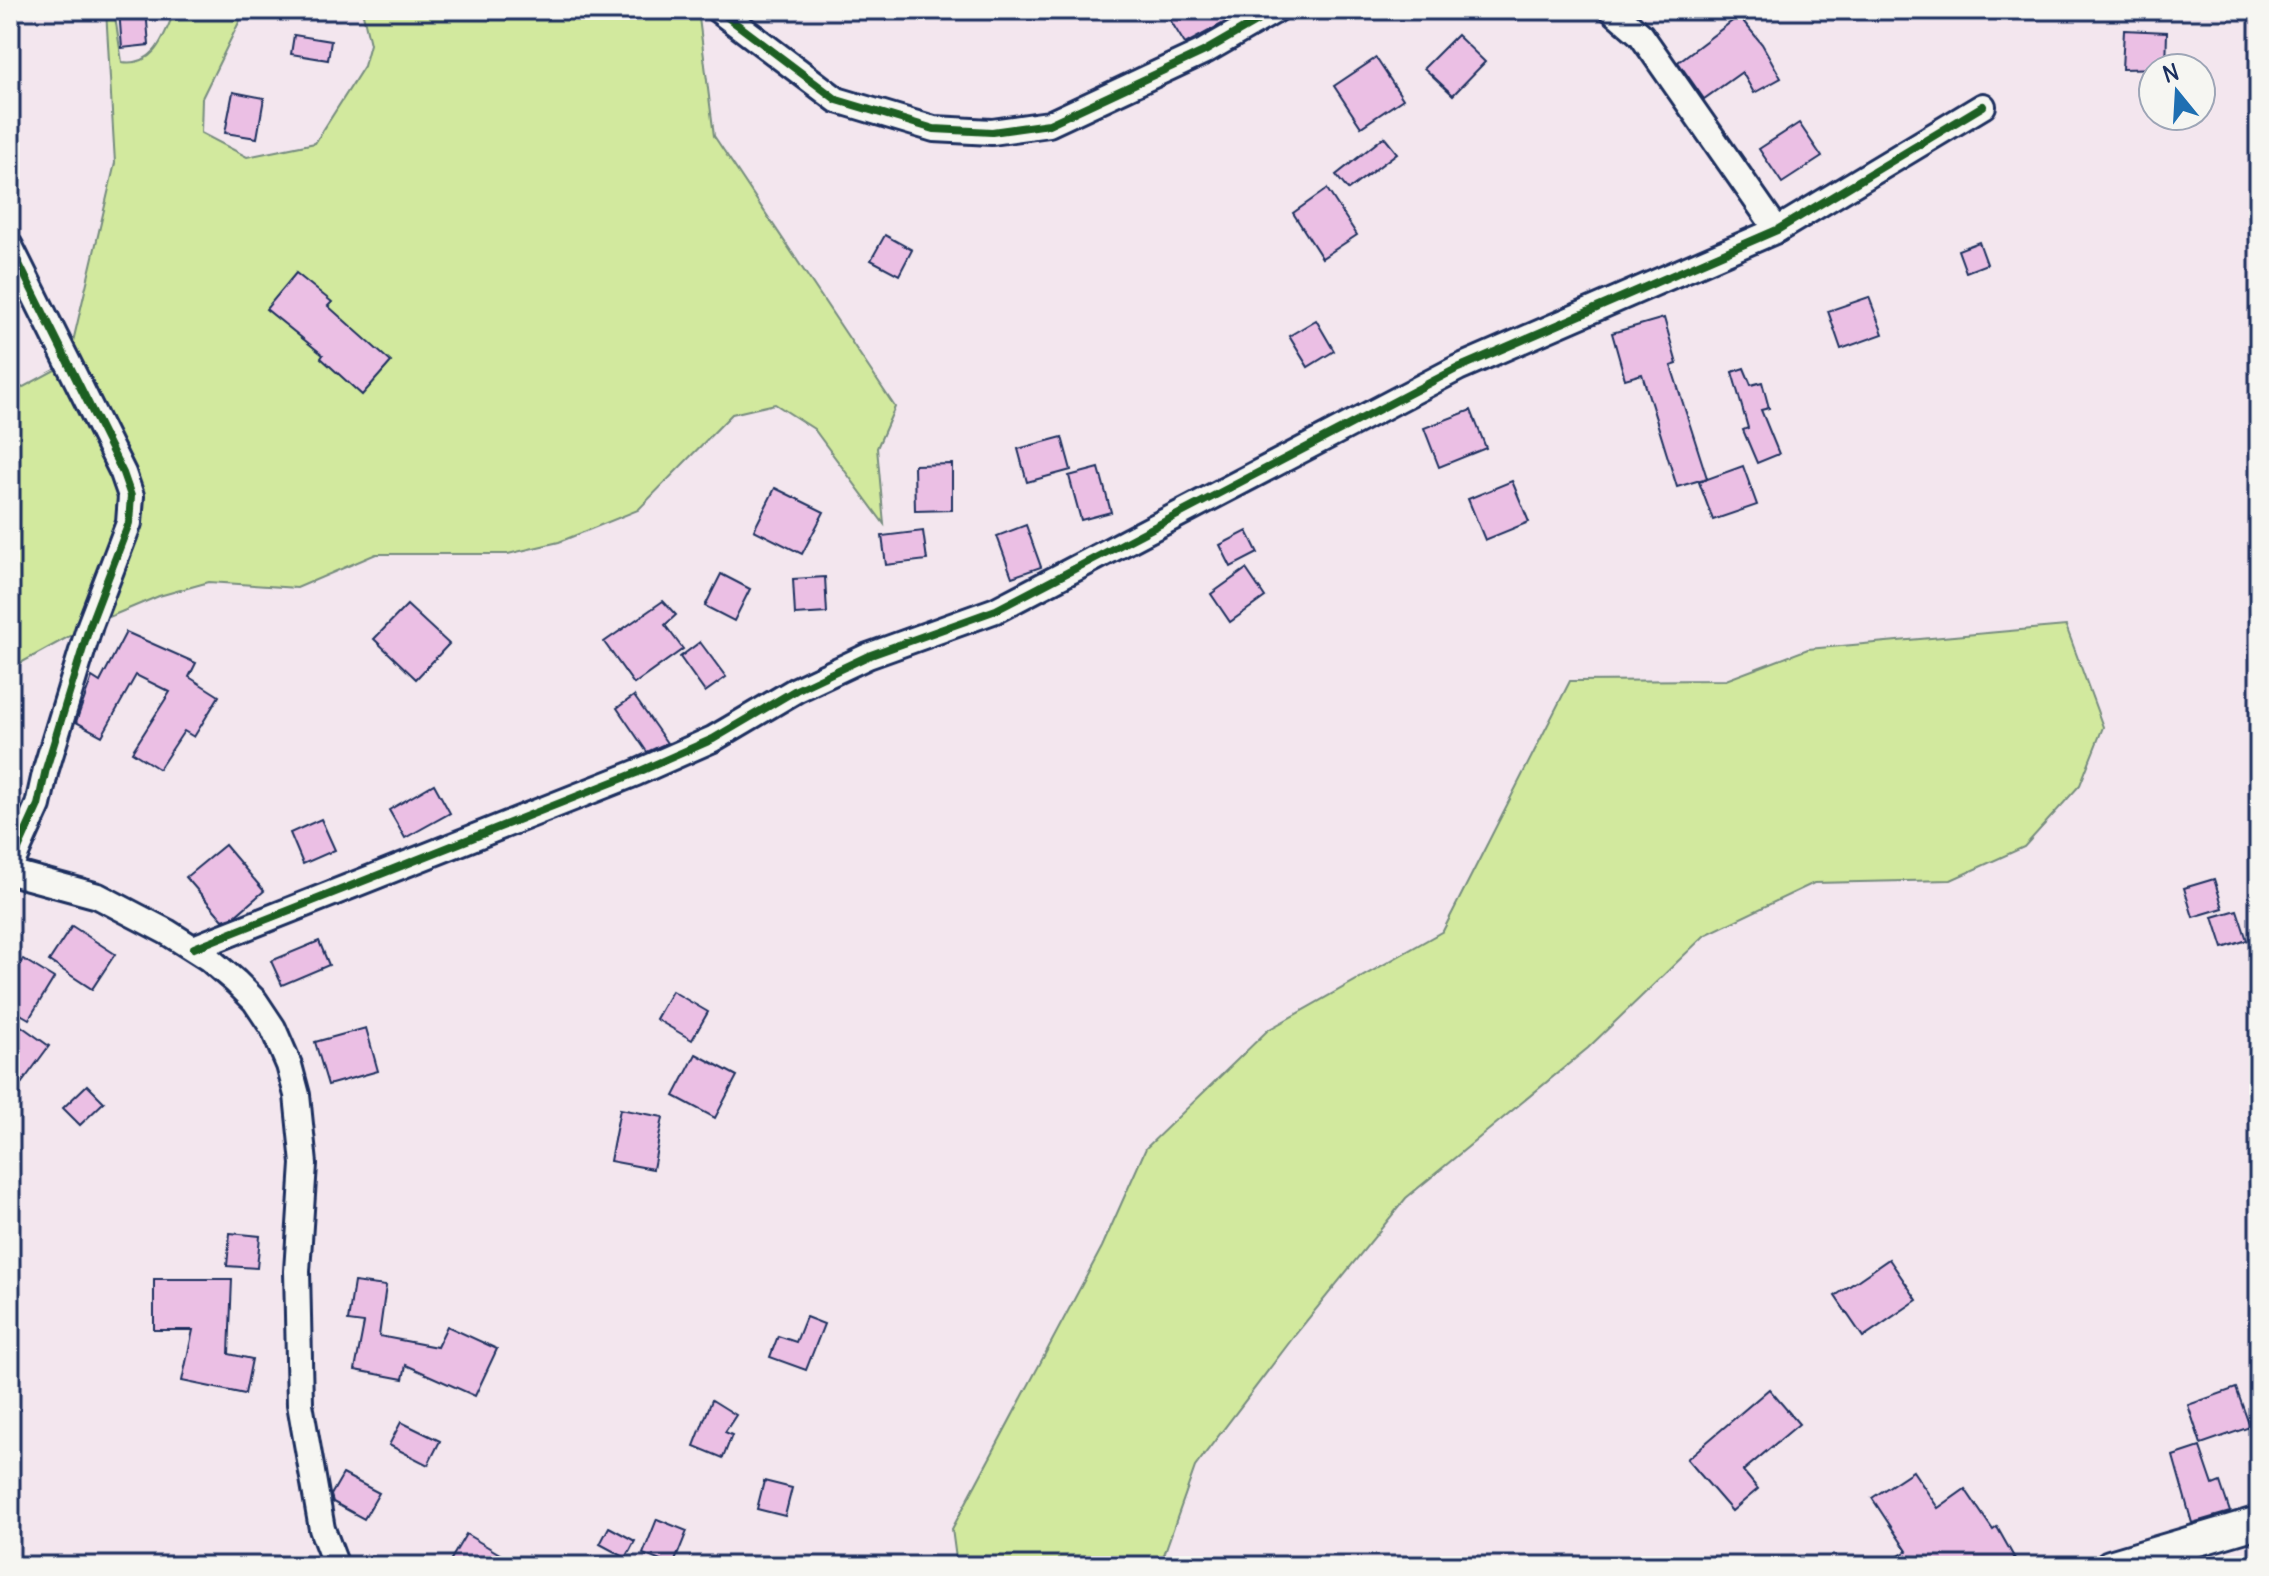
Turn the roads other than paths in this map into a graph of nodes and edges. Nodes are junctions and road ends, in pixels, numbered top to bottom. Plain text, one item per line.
1 (718, 10) edge
2 (1276, 10) edge
3 (1612, 10) edge
4 (1983, 106) dead end
5 (1777, 230) junction
6 (10, 246) edge
7 (10, 870) edge
8 (194, 948) junction
9 (2259, 1522) edge
10 (336, 1566) edge
11 (2110, 1566) edge

1 - 2 street
3 - 5 street
4 - 5 street
5 - 8 street
6 - 7 street
7 - 8 street
8 - 10 street
9 - 11 street

